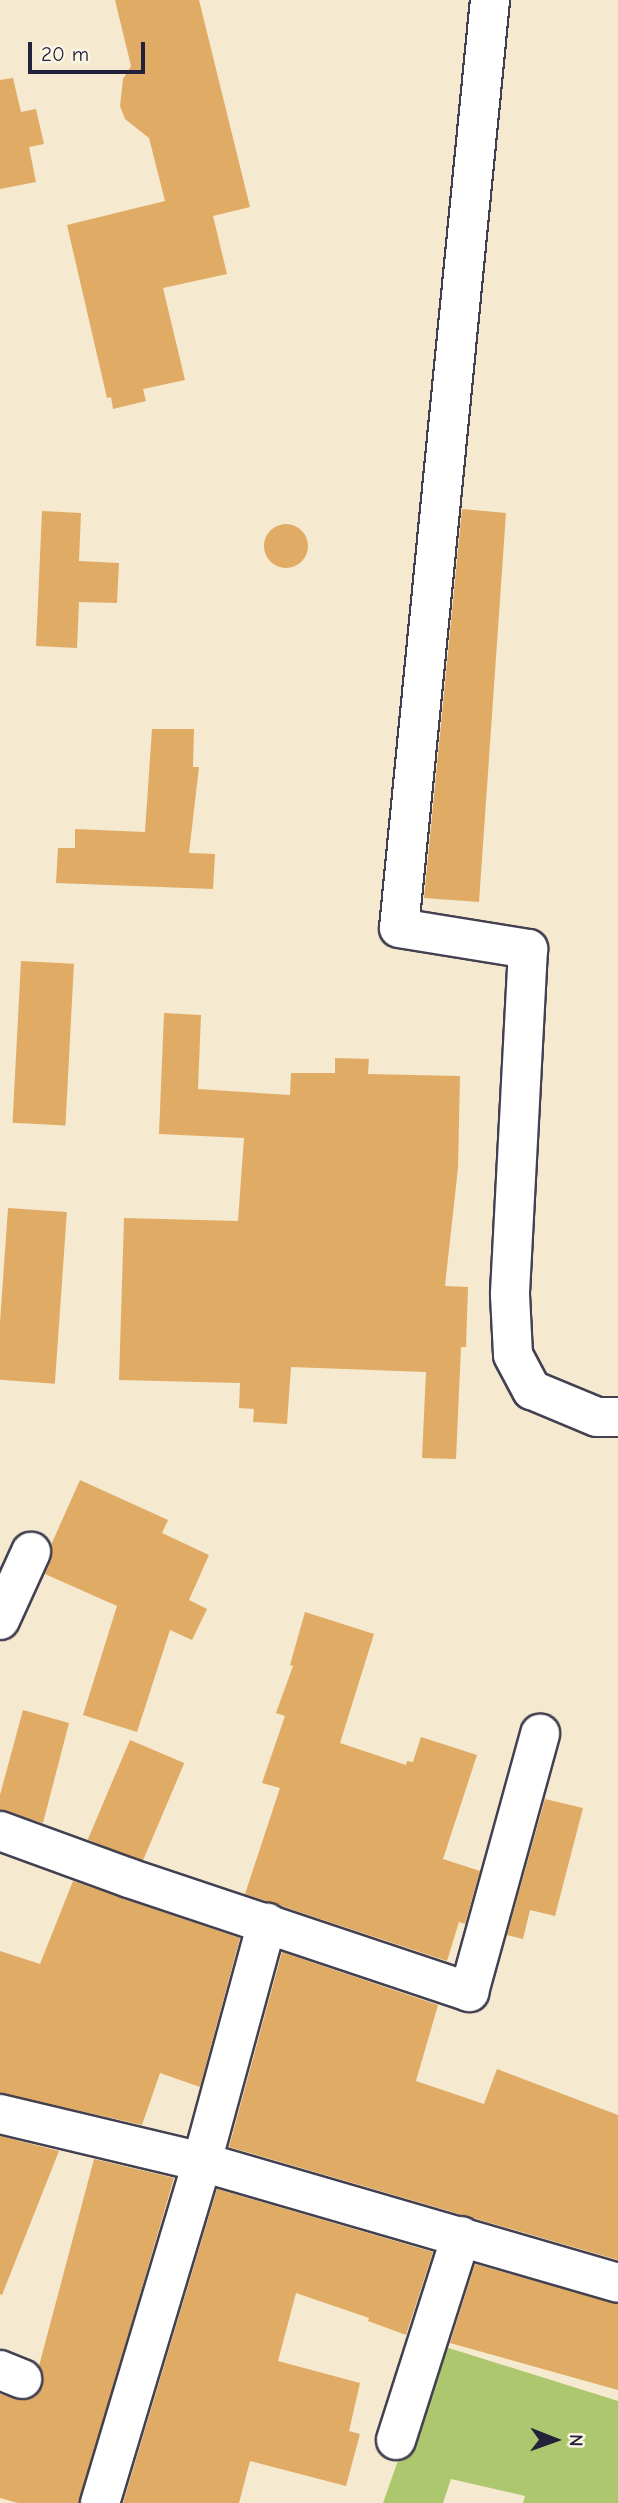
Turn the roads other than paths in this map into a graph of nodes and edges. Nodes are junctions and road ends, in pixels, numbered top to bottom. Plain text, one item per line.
1 (490, 0) edge
2 (618, 1418) edge
3 (31, 1552) dead end
4 (0, 1620) edge
5 (540, 1734) dead end
6 (0, 1831) edge
7 (267, 1923) junction
8 (0, 2114) edge
9 (202, 2162) junction
10 (461, 2236) junction
11 (618, 2283) edge
12 (396, 2440) dead end
13 (100, 2503) edge

1 - 2 street
3 - 4 street
5 - 7 street
6 - 7 street
7 - 9 street
8 - 9 street
9 - 10 street
9 - 13 street
10 - 11 street
10 - 12 street

